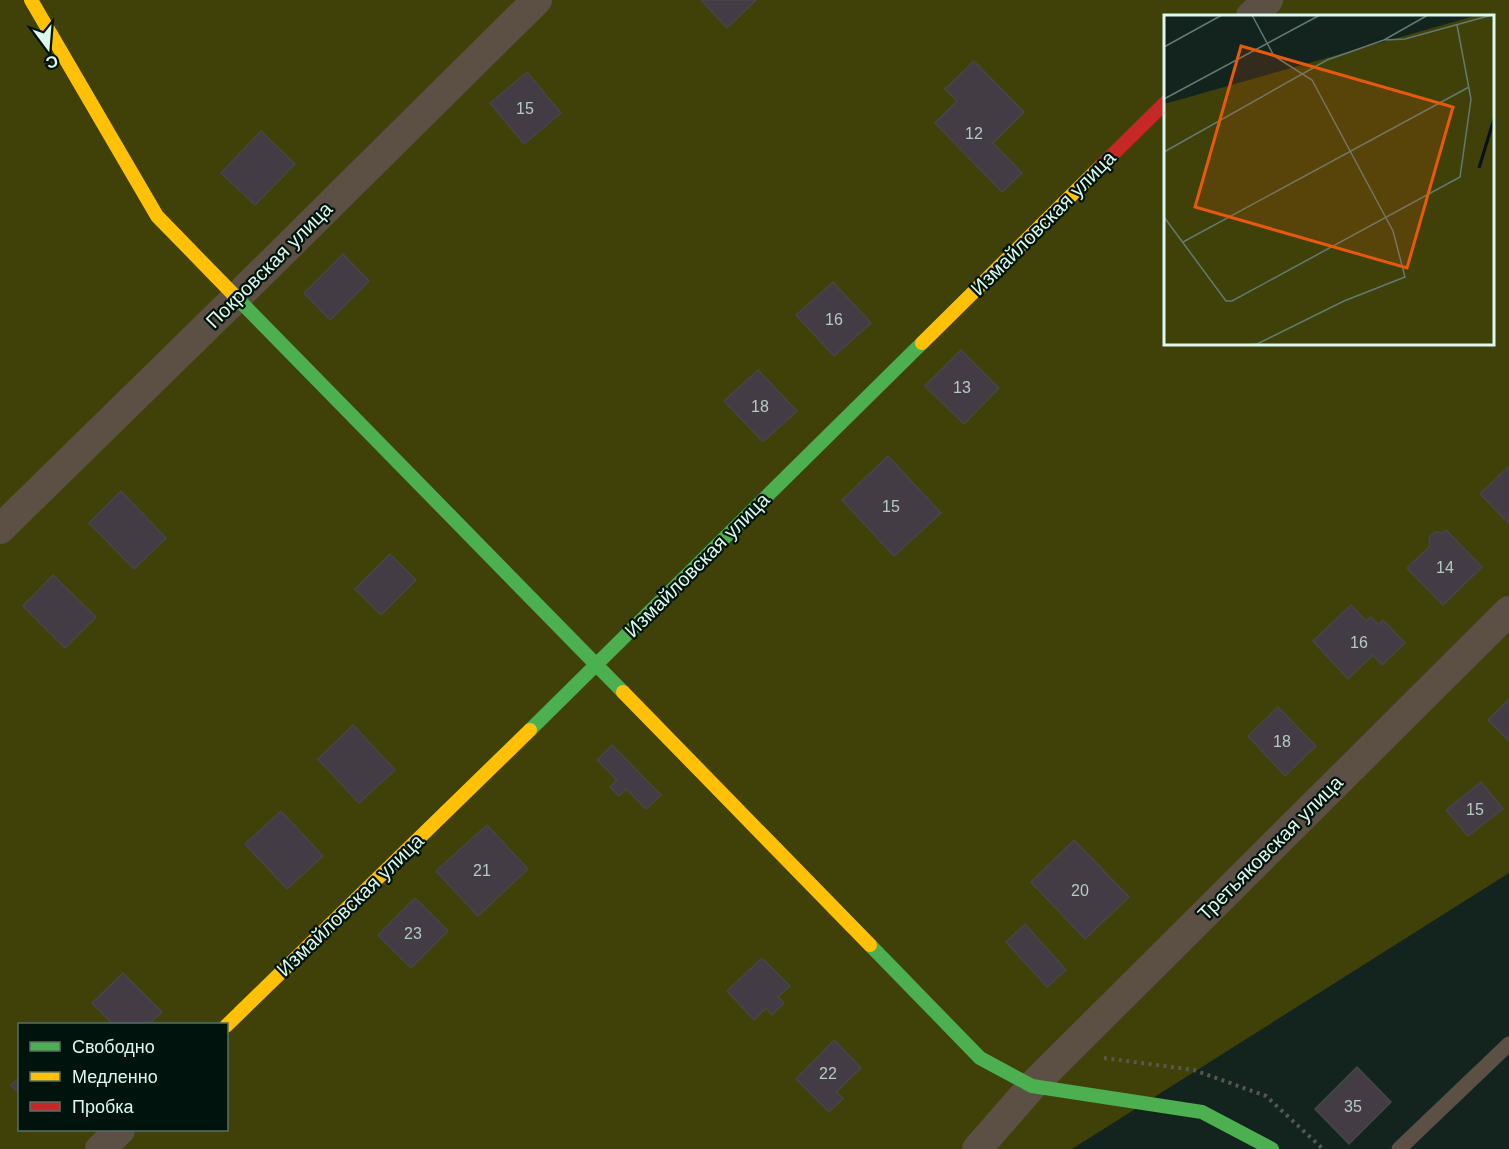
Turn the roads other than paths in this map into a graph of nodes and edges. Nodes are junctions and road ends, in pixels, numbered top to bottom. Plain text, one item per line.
1 (31, 0) edge
2 (537, 0) edge
3 (1268, 0) edge
4 (1252, 15) edge
5 (1164, 104) edge
6 (237, 297) junction
7 (0, 529) edge
8 (1509, 611) edge
9 (596, 665) junction
10 (228, 1024) edge
11 (1509, 1044) edge
12 (1032, 1086) junction
13 (119, 1131) edge
14 (100, 1149) edge
15 (977, 1149) edge
16 (1272, 1149) edge
17 (1399, 1149) edge

1 - 6 street
2 - 6 street, Покровская улица
3 - 4 street
5 - 9 street, Измайловская улица
6 - 7 street, Покровская улица
6 - 9 street
8 - 12 street, Третьяковская улица
9 - 10 street, Измайловская улица
9 - 12 street
11 - 17 lane
12 - 15 street, Третьяковская улица
12 - 16 street
13 - 14 street

